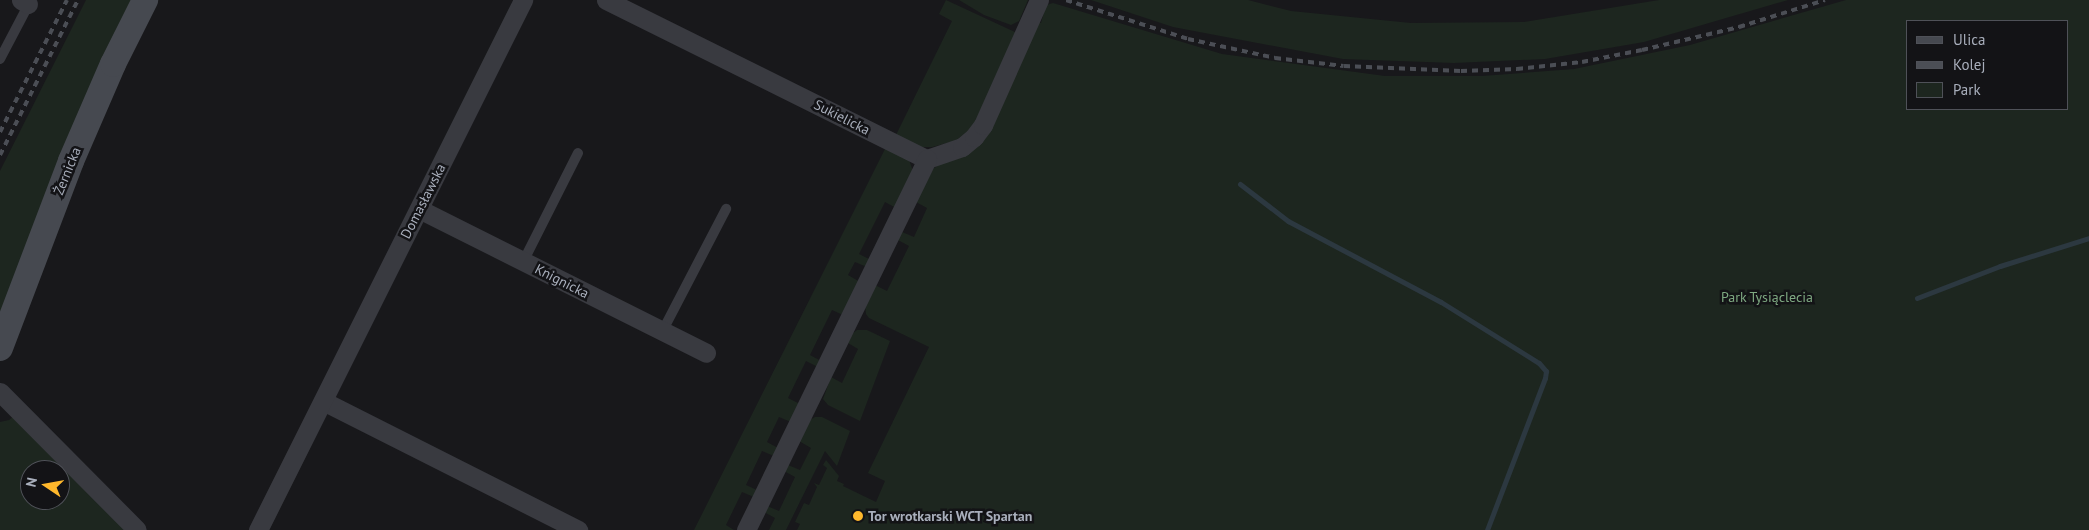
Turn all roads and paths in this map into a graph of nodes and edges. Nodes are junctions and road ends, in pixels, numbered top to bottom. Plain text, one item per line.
1 (145, 0) edge
2 (523, 0) edge
3 (606, 0) edge
4 (1039, 0) edge
5 (27, 1) edge
6 (0, 60) edge
7 (578, 153) dead end
8 (927, 159) junction
9 (419, 209) junction
10 (726, 209) dead end
11 (523, 262) junction
12 (662, 332) junction
13 (0, 348) edge
14 (706, 353) dead end
15 (0, 392) edge
16 (323, 401) junction
17 (137, 530) edge
18 (258, 530) edge
19 (578, 530) edge
20 (746, 530) edge

1 - 13 street, Żernicka
2 - 9 street, Domasławska
3 - 8 street, Sukielicka
4 - 8 street
5 - 6 lane
7 - 11 lane
8 - 20 street
9 - 11 street, Knignicka
9 - 16 street, Domasławska
10 - 12 lane
11 - 12 street, Knignicka
12 - 14 street, Knignicka
15 - 17 street
16 - 18 street, Domasławska
16 - 19 street

